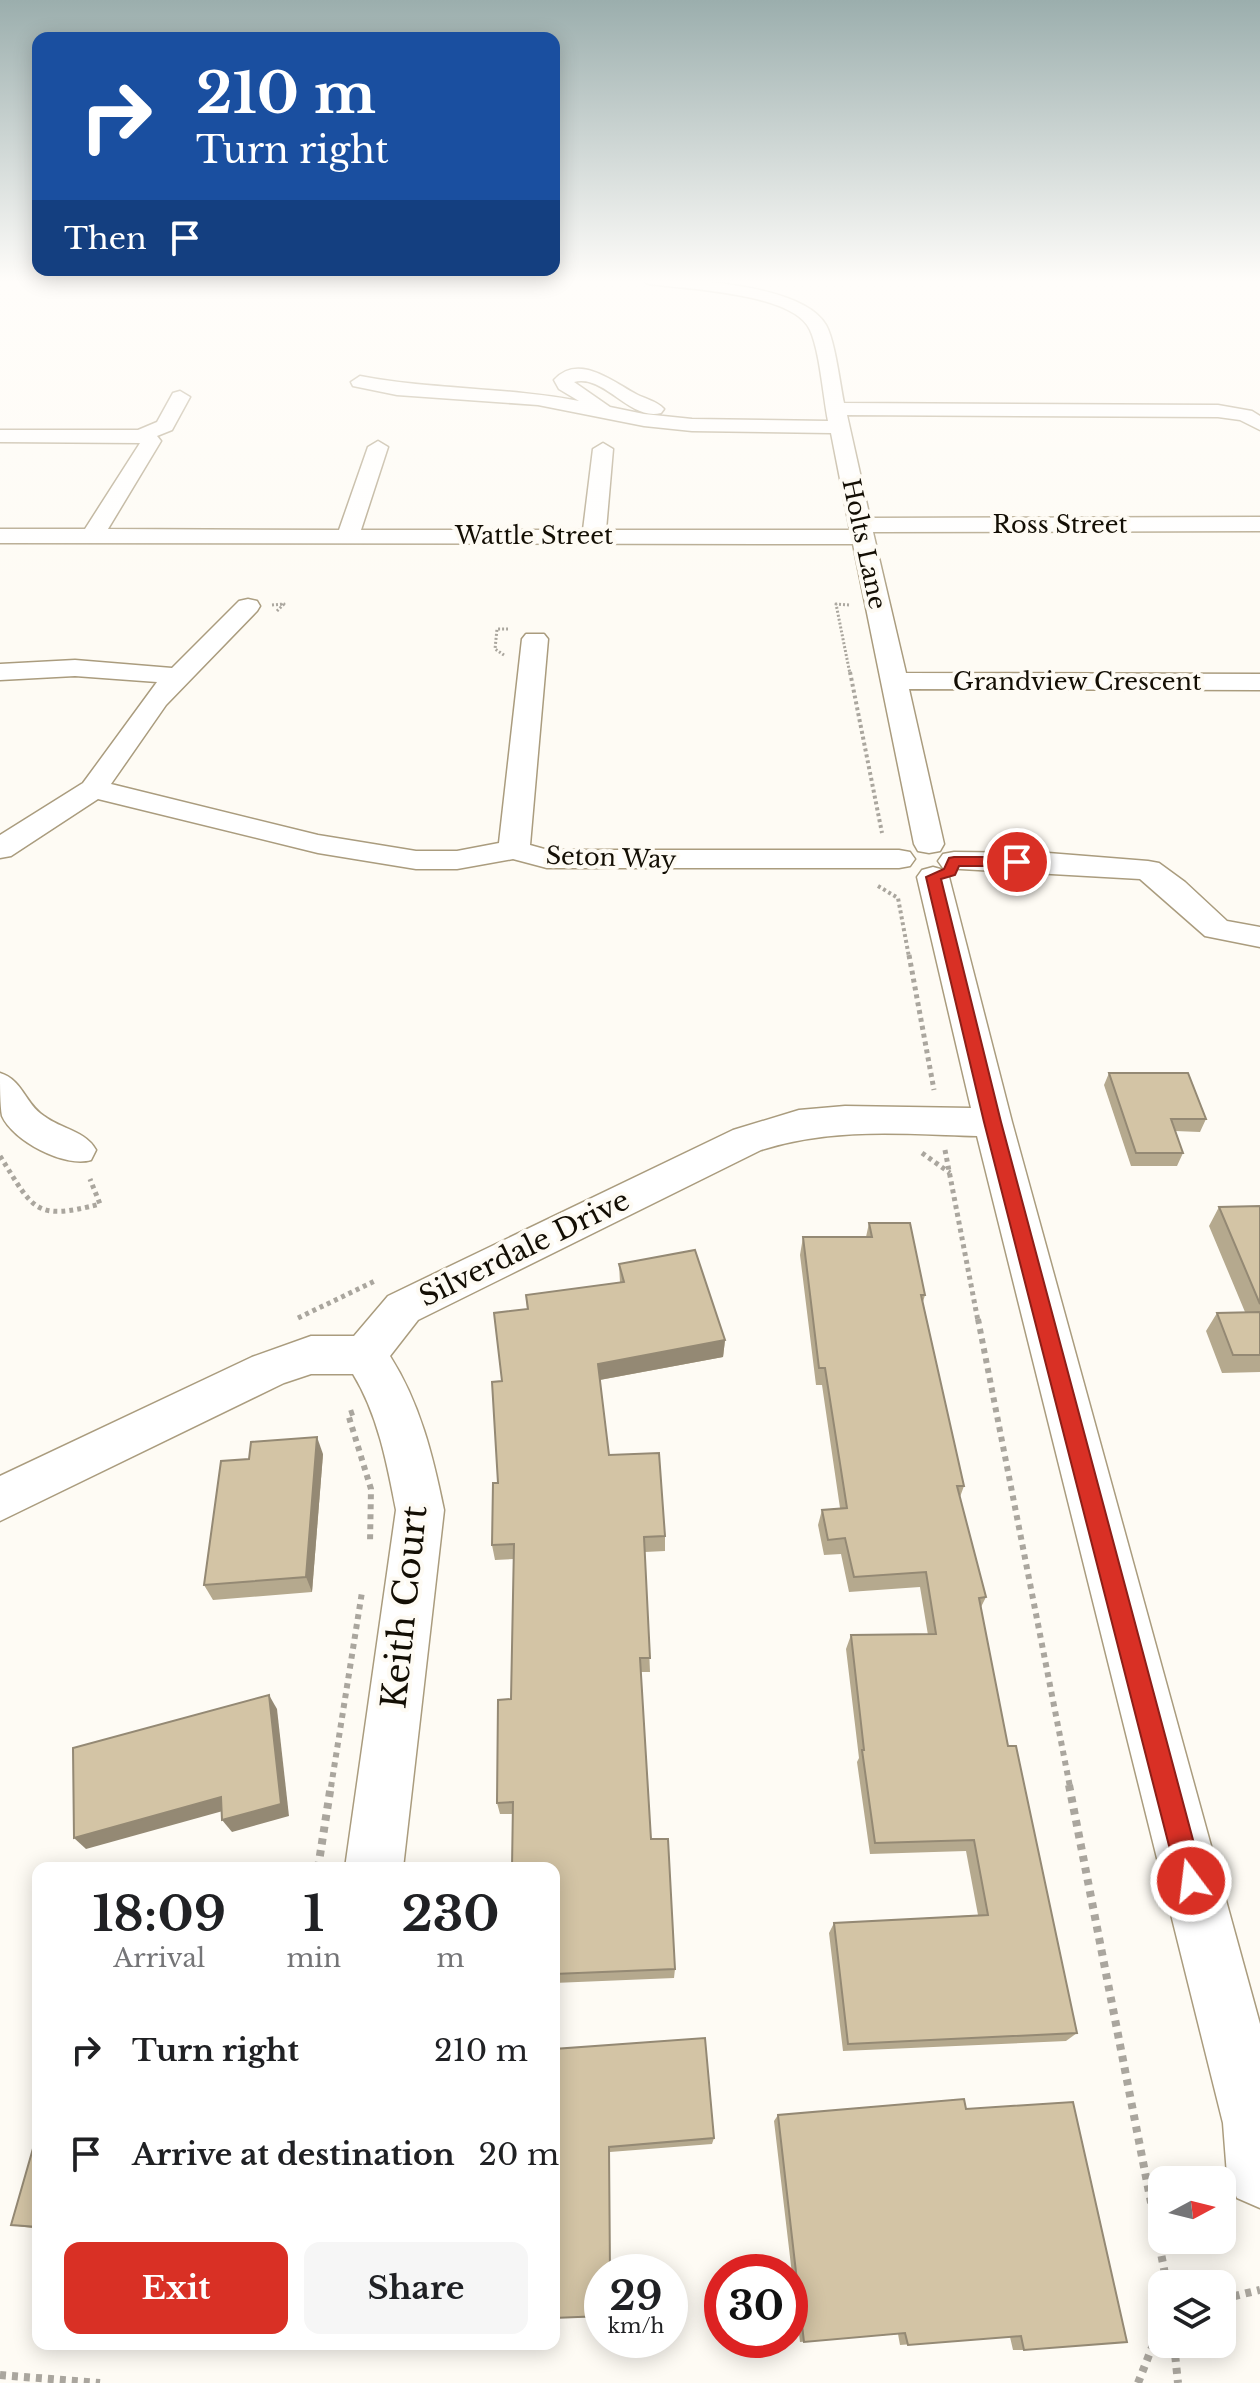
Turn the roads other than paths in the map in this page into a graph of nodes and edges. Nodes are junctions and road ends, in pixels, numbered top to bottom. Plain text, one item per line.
1 (414, 390) edge
2 (575, 390) edge
3 (616, 390) edge
4 (833, 390) edge
5 (180, 397) dead end
6 (609, 411) junction
7 (840, 418) junction
8 (1260, 424) edge
9 (707, 426) junction
10 (0, 436) edge
11 (141, 436) junction
12 (378, 447) dead end
13 (603, 449) dead end
14 (1260, 524) edge
15 (861, 531) junction
16 (93, 535) junction
17 (348, 535) junction
18 (0, 536) edge
19 (594, 536) junction
20 (248, 606) dead end
21 (535, 639) dead end
22 (0, 672) edge
23 (177, 676) junction
24 (893, 681) junction
25 (1260, 682) edge
26 (93, 789) junction
27 (0, 849) edge
28 (514, 850) junction
29 (929, 860) junction
30 (1260, 937) edge
31 (0, 1086) edge
32 (993, 1122) junction
33 (77, 1150) road end
34 (376, 1374) junction
35 (0, 1499) edge
36 (375, 1862) edge
37 (1258, 2144) edge

1 - 6 street
2 - 6 street
3 - 9 street
4 - 7 street, Holts Lane
5 - 11 street
6 - 9 street
7 - 8 street
7 - 9 street
7 - 15 street, Holts Lane
10 - 11 street
11 - 16 street
12 - 17 street
13 - 19 street
14 - 15 street, Ross Street
15 - 19 street, Wattle Street
15 - 24 street, Holts Lane
16 - 17 street, Wattle Street
16 - 18 street, Wattle Street
17 - 19 street, Wattle Street
20 - 23 street
21 - 28 street
22 - 23 street
23 - 26 street
24 - 25 street, Grandview Crescent
24 - 29 street, Holts Lane
26 - 27 street
26 - 28 street, Seton Way
28 - 29 street, Seton Way
29 - 30 street
29 - 32 street, Holts Lane
31 - 33 street
32 - 34 street, Silverdale Drive
32 - 37 street, Holts Lane
34 - 35 street
34 - 36 street, Keith Court

